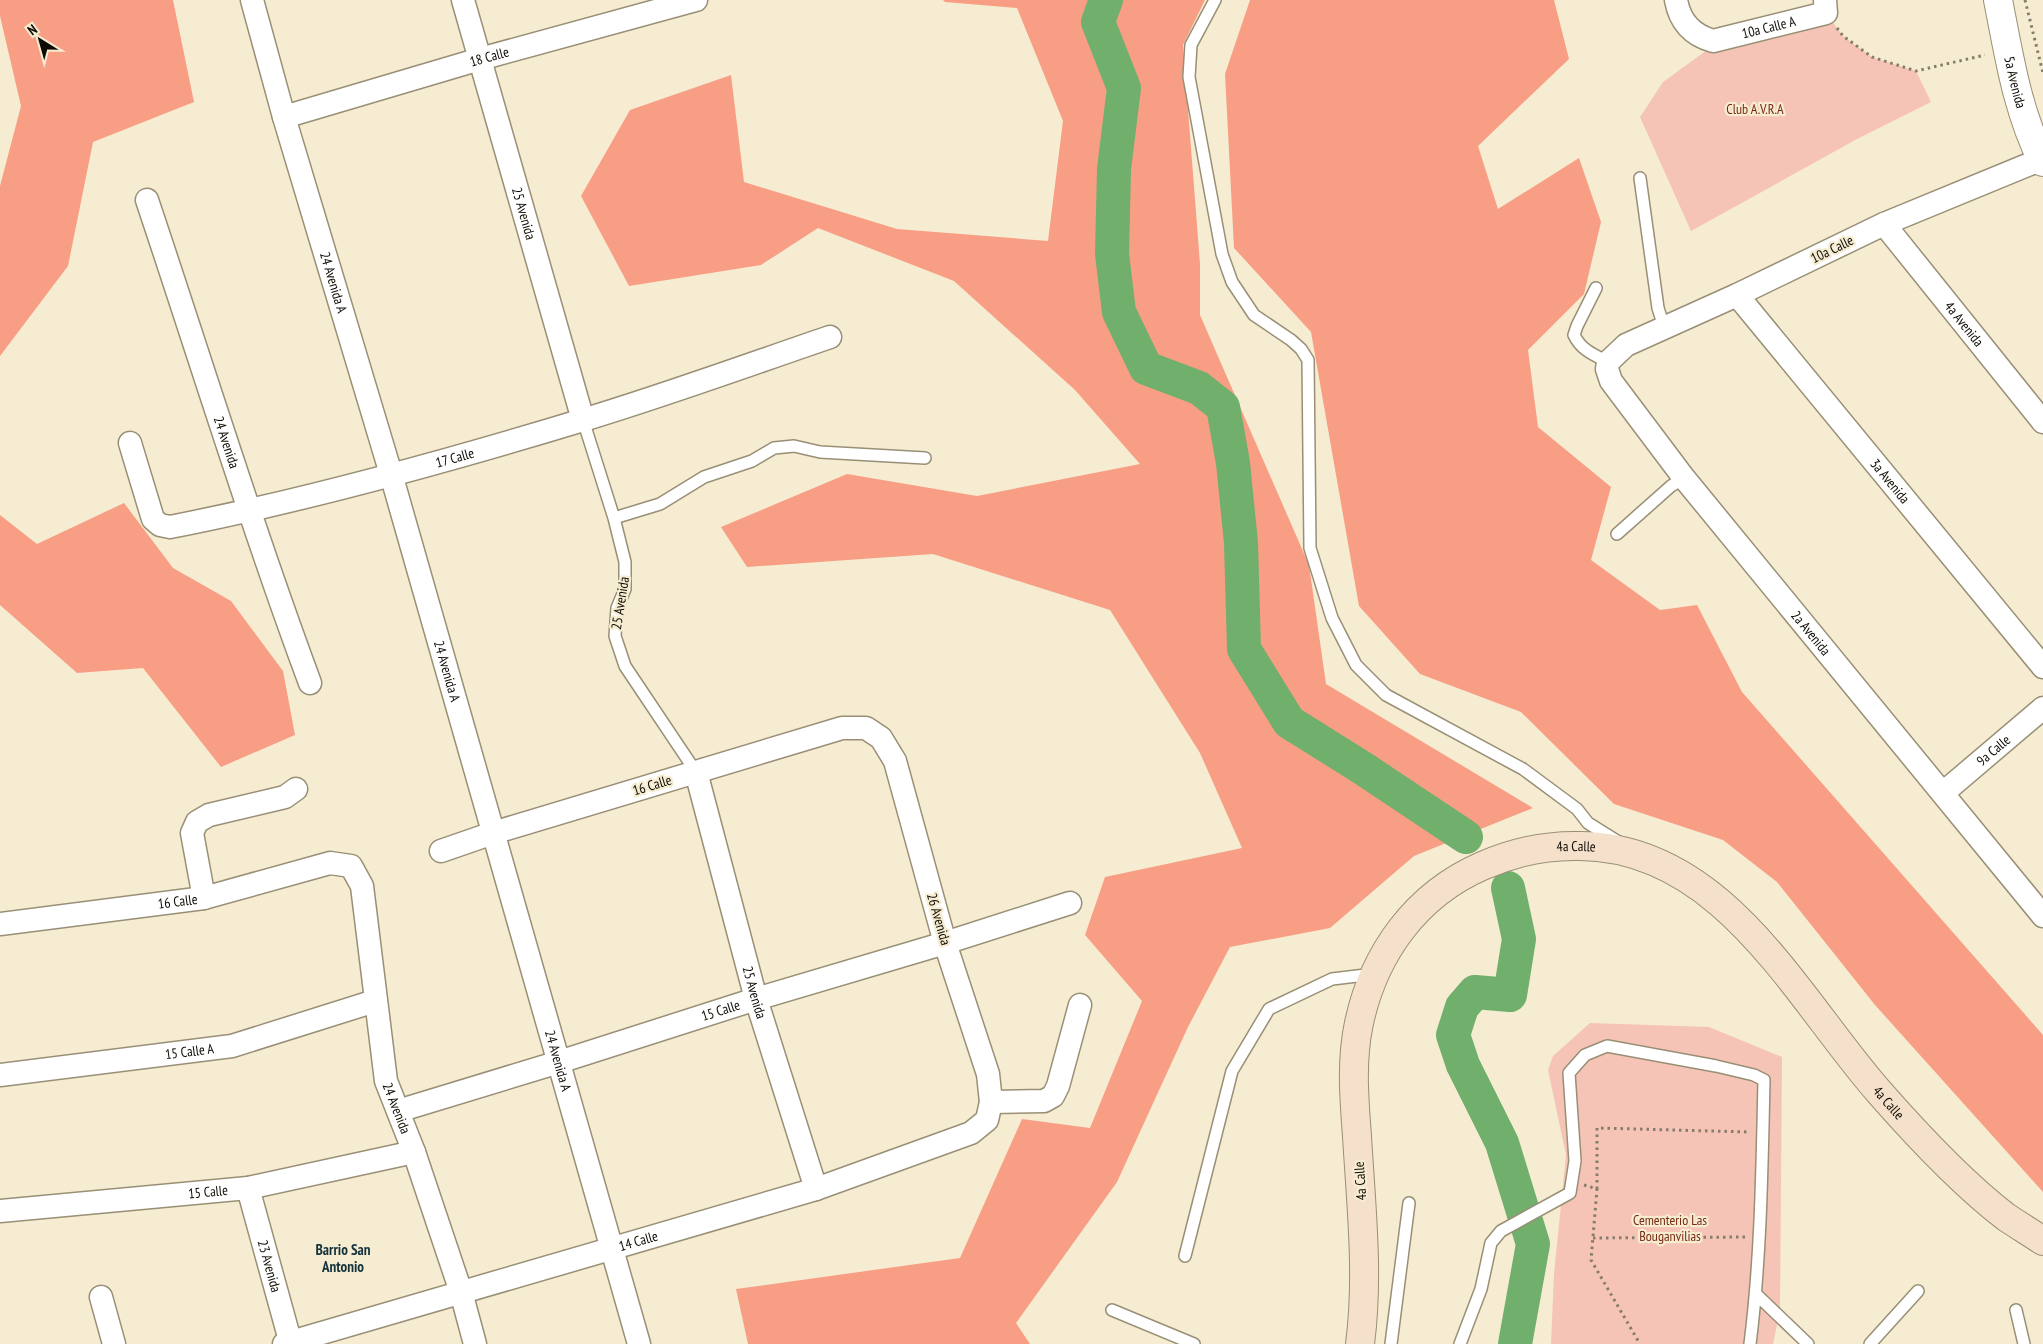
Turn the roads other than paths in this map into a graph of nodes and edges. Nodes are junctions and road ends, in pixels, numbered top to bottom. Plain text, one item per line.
1 (252, 0) edge
2 (463, 0) edge
3 (696, 0) edge
4 (1215, 0) edge
5 (1676, 0) edge
6 (1998, 0) edge
7 (646, 6) edge
8 (1827, 11) edge
9 (480, 59) junction
10 (284, 118) junction
11 (2042, 160) edge
12 (1640, 178) dead end
13 (147, 200) dead end
14 (1884, 224) junction
15 (1596, 288) dead end
16 (1737, 295) junction
17 (1664, 327) junction
18 (830, 338) dead end
19 (1608, 362) junction
20 (583, 420) junction
21 (2043, 422) edge
22 (130, 443) dead end
23 (925, 458) dead end
24 (391, 474) junction
25 (1684, 478) junction
26 (251, 511) junction
27 (614, 518) junction
28 (1617, 534) dead end
29 (2043, 667) edge
30 (310, 683) dead end
31 (2043, 708) edge
32 (866, 728) joint
33 (696, 772) junction
34 (296, 789) dead end
35 (1944, 793) junction
36 (493, 833) junction
37 (441, 851) dead end
38 (1636, 854) junction
39 (351, 866) joint
40 (204, 898) junction
41 (1070, 903) dead end
42 (2043, 916) edge
43 (0, 924) edge
44 (945, 943) junction
45 (1375, 974) junction
46 (756, 999) junction
47 (375, 1001) junction
48 (1080, 1005) dead end
49 (559, 1062) junction
50 (0, 1075) edge
51 (398, 1110) junction
52 (989, 1111) junction
53 (414, 1152) junction
54 (248, 1188) junction
55 (816, 1189) junction
56 (1410, 1203) dead end
57 (0, 1211) edge
58 (2043, 1242) edge
59 (612, 1247) junction
60 (1185, 1256) dead end
61 (1918, 1291) dead end
62 (460, 1292) junction
63 (1756, 1295) junction
64 (101, 1297) dead end
65 (1112, 1310) dead end
66 (2016, 1310) dead end
67 (288, 1343) edge
68 (114, 1344) edge
69 (475, 1344) edge
70 (639, 1344) edge
71 (1194, 1344) edge
72 (1360, 1344) edge
73 (1391, 1344) edge
74 (1460, 1344) edge
75 (1750, 1344) edge
76 (1808, 1344) edge
77 (1870, 1344) edge
78 (2024, 1344) edge

1 - 10 street, 24 Avenida A
2 - 9 street, 25 Avenida
3 - 7 street, 18 Calle
4 - 38 lane
5 - 8 street, 10a Calle A
6 - 11 street, 5a Avenida
7 - 9 street, 18 Calle
9 - 10 street, 18 Calle
9 - 20 street, 25 Avenida
10 - 24 street, 24 Avenida A
11 - 14 street, 10a Calle
12 - 17 lane
13 - 26 street, 24 Avenida
14 - 16 street, 10a Calle
14 - 21 street, 4a Avenida
15 - 19 lane
16 - 17 street, 10a Calle
16 - 29 street, 3a Avenida
17 - 19 street, 10a Calle
18 - 20 street, 17 Calle
19 - 25 street, 2a Avenida
20 - 24 street, 17 Calle
20 - 27 lane, 25 Avenida
22 - 26 street, 17 Calle
23 - 27 lane
24 - 26 street, 17 Calle
24 - 36 street, 24 Avenida A
25 - 28 lane
25 - 35 street, 2a Avenida
26 - 30 street, 24 Avenida
27 - 33 lane, 25 Avenida
31 - 35 street, 9a Calle
32 - 33 street, 16 Calle
32 - 44 street, 26 Avenida
33 - 36 street, 16 Calle
33 - 46 street, 25 Avenida
34 - 40 street
35 - 42 street, 2a Avenida
36 - 37 street, 16 Calle
36 - 49 street, 24 Avenida A
38 - 45 main road, 4a Calle
38 - 58 main road, 4a Calle
39 - 40 street, 16 Calle
39 - 47 street, 24 Avenida
40 - 43 street, 16 Calle
41 - 44 street, 15 Calle
44 - 46 street, 15 Calle
44 - 52 street, 26 Avenida
45 - 60 lane
45 - 72 main road, 4a Calle
46 - 49 street, 15 Calle
46 - 55 street, 25 Avenida
47 - 50 street, 15 Calle A
47 - 51 street, 24 Avenida
48 - 52 street
49 - 51 street, 15 Calle
49 - 59 street, 24 Avenida A
51 - 53 street, 24 Avenida
52 - 55 street, 14 Calle
53 - 54 street, 15 Calle
53 - 62 street, 24 Avenida
54 - 57 street, 15 Calle
54 - 67 street, 23 Avenida
55 - 59 street, 14 Calle
56 - 73 lane
59 - 62 street, 14 Calle
59 - 70 street, 24 Avenida A
61 - 77 lane
62 - 67 street, 14 Calle
62 - 69 street, 24 Avenida
63 - 74 lane
63 - 75 lane
63 - 76 lane
64 - 68 street
65 - 71 lane
66 - 78 lane

